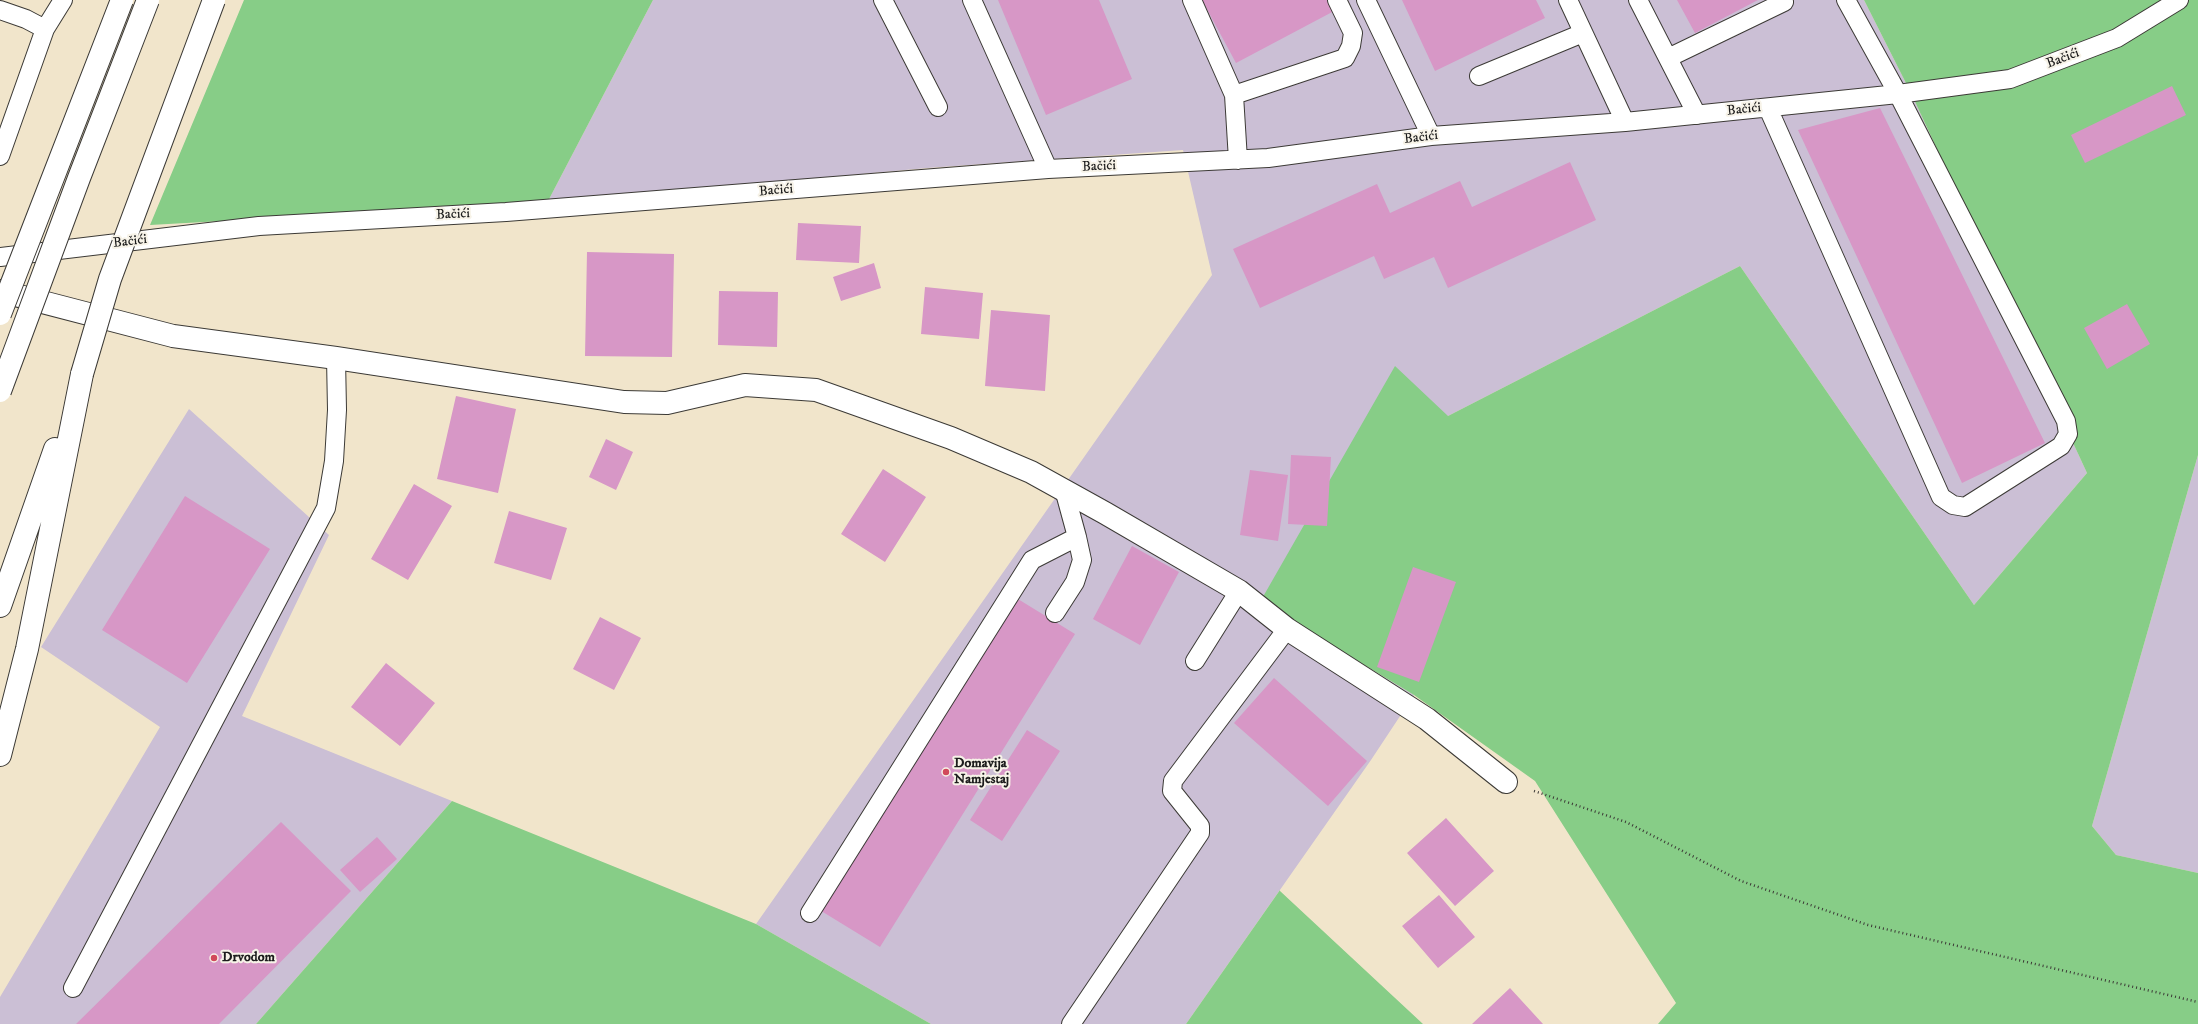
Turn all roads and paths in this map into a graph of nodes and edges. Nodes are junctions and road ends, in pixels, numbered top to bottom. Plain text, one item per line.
1 (64, 0) edge
2 (122, 0) edge
3 (148, 0) edge
4 (214, 0) edge
5 (883, 0) edge
6 (972, 0) edge
7 (1192, 0) edge
8 (1337, 0) edge
9 (1366, 0) edge
10 (1568, 0) edge
11 (1638, 0) edge
12 (1846, 0) edge
13 (2179, 0) edge
14 (1784, 2) dead end
15 (0, 10) edge
16 (45, 29) junction
17 (1584, 33) junction
18 (1668, 58) junction
19 (1479, 76) dead end
20 (1898, 94) junction
21 (1234, 95) junction
22 (938, 106) dead end
23 (1768, 108) junction
24 (1697, 115) junction
25 (1625, 122) junction
26 (1431, 136) junction
27 (0, 156) edge
28 (1238, 160) junction
29 (1048, 169) junction
30 (0, 257) edge
31 (0, 291) edge
32 (0, 314) edge
33 (336, 358) junction
34 (82, 374) junction
35 (0, 391) edge
36 (1065, 493) junction
37 (1077, 537) junction
38 (1239, 591) junction
39 (0, 606) edge
40 (1055, 613) dead end
41 (1287, 629) junction
42 (1195, 661) dead end
43 (0, 755) edge
44 (1506, 782) joint
45 (810, 913) dead end
46 (72, 988) dead end
47 (2198, 1002) edge
48 (1071, 1024) edge

1 - 16 lane
2 - 32 main road, bridge
3 - 35 main road, bridge
4 - 34 main road, bridge
5 - 22 lane
6 - 29 lane
7 - 21 lane
8 - 21 lane
9 - 26 lane
10 - 17 lane
11 - 18 lane
12 - 20 lane
13 - 20 lane, Bačići
14 - 18 lane
15 - 16 lane
16 - 27 lane
17 - 19 lane
17 - 25 lane
18 - 24 lane
20 - 23 lane, Bačići
20 - 23 lane
21 - 28 lane
23 - 24 lane, Bačići
24 - 25 lane, Bačići
25 - 26 lane, Bačići
26 - 28 lane, Bačići
28 - 29 lane, Bačići
29 - 30 lane, Bačići
31 - 33 main road
33 - 36 main road
33 - 46 lane
34 - 39 main road
34 - 43 main road
36 - 37 lane
36 - 38 main road
37 - 40 lane
37 - 45 lane
38 - 41 main road
38 - 42 lane
41 - 44 main road
41 - 48 lane
44 - 47 path

